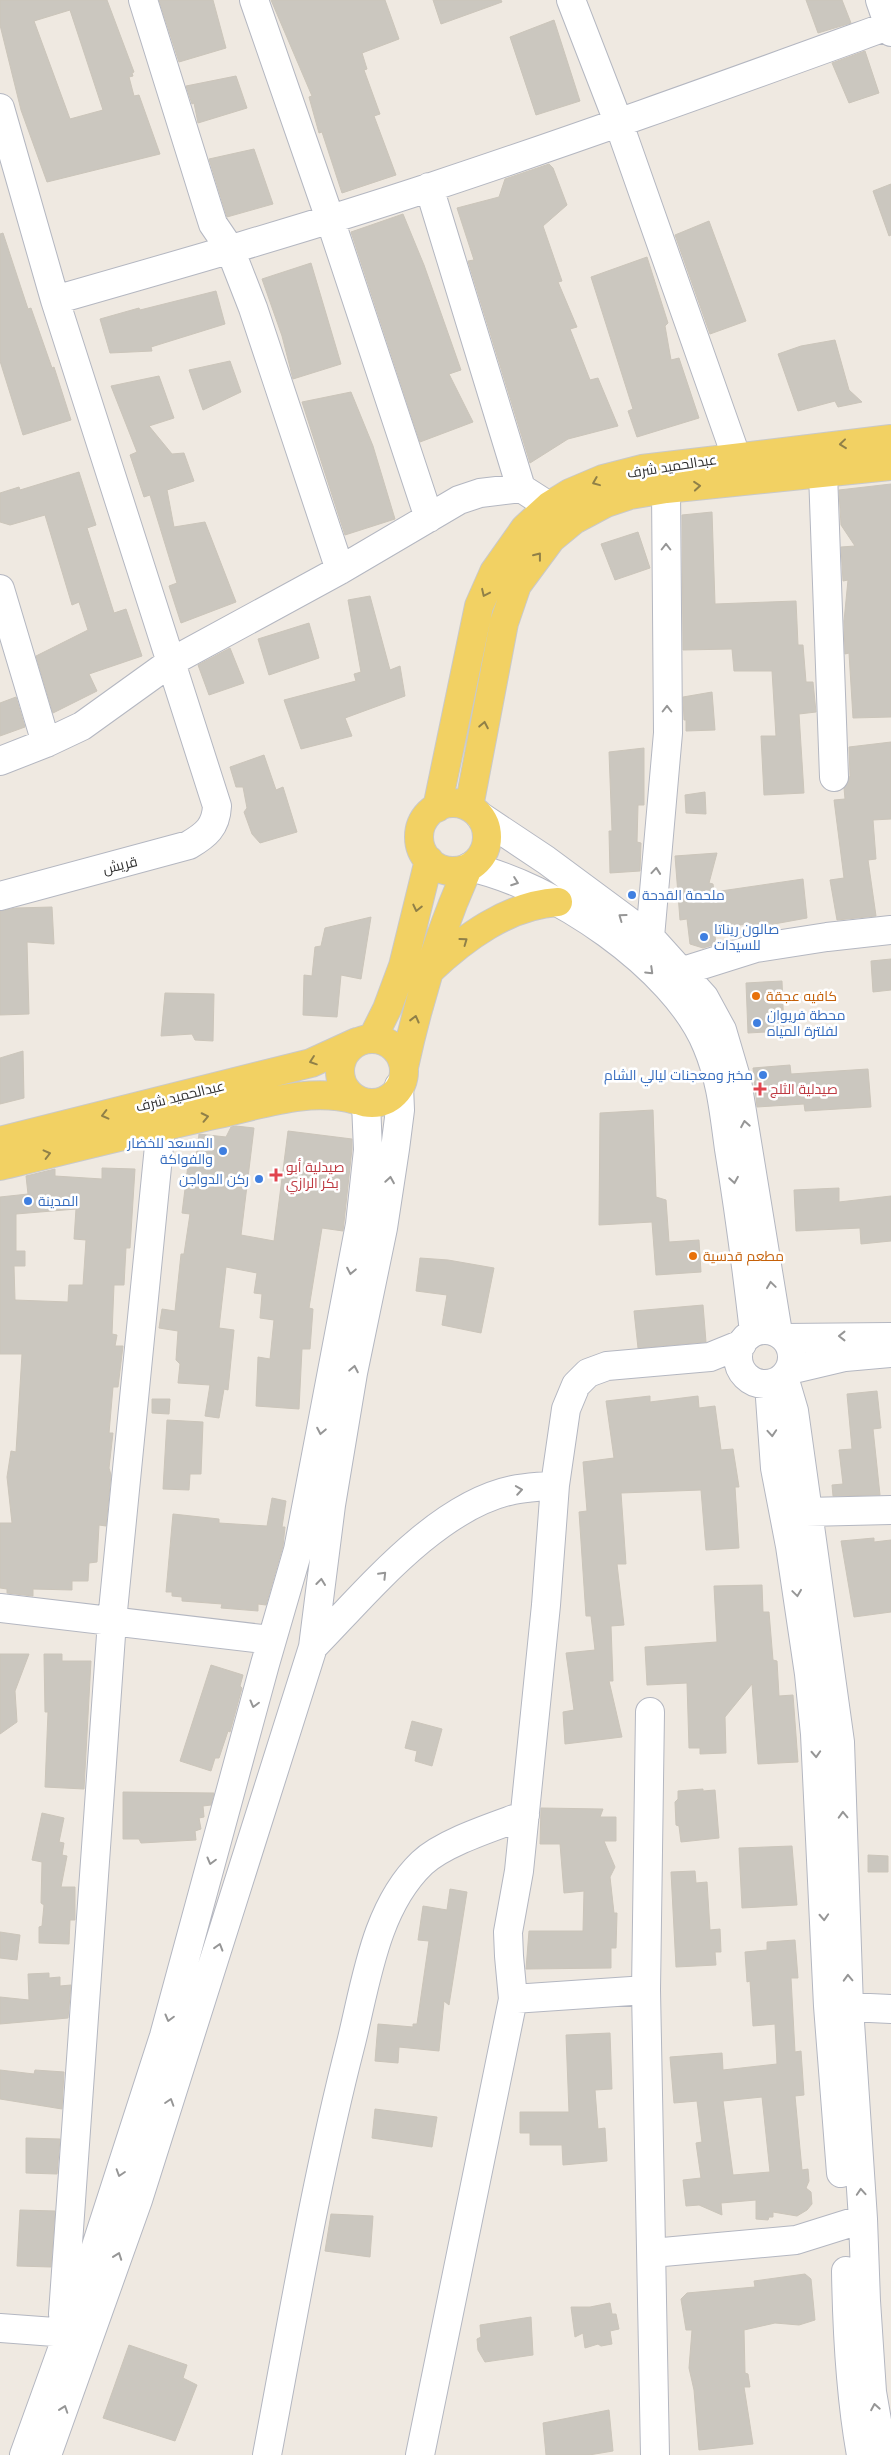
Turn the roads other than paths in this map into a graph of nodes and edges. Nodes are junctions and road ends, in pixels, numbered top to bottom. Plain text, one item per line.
1 (143, 0) edge
2 (254, 0) edge
3 (571, 0) edge
4 (880, 0) edge
5 (890, 29) edge
6 (0, 108) edge
7 (618, 124) junction
8 (4, 139) edge
9 (429, 187) junction
10 (330, 219) junction
11 (230, 249) junction
12 (55, 300) junction
13 (891, 439) edge
14 (736, 456) junction
15 (891, 466) edge
16 (822, 473) junction
17 (521, 488) junction
18 (666, 489) junction
19 (549, 506) junction
20 (429, 518) junction
21 (340, 570) junction
22 (0, 589) edge
23 (171, 662) junction
24 (46, 743) junction
25 (0, 761) edge
26 (445, 761) junction
27 (476, 765) junction
28 (834, 776) dead end
29 (437, 808) junction
30 (475, 812) junction
31 (429, 860) junction
32 (469, 868) junction
33 (0, 896) edge
34 (558, 902) junction
35 (891, 930) edge
36 (650, 937) junction
37 (683, 971) junction
38 (427, 973) junction
39 (365, 1040) junction
40 (402, 1077) junction
41 (361, 1101) junction
42 (161, 1126) junction
43 (0, 1142) edge
44 (0, 1166) edge
45 (891, 1337) edge
46 (760, 1343) junction
47 (891, 1352) edge
48 (781, 1377) junction
49 (555, 1485) junction
50 (891, 1510) edge
51 (806, 1512) junction
52 (0, 1608) edge
53 (280, 1609) junction
54 (316, 1617) junction
55 (112, 1621) junction
56 (313, 1647) junction
57 (268, 1652) junction
58 (302, 1680) junction
59 (650, 1712) dead end
60 (525, 1815) junction
61 (646, 1990) junction
62 (513, 1998) junction
63 (850, 2007) junction
64 (891, 2009) edge
65 (854, 2221) junction
66 (652, 2254) junction
67 (0, 2328) edge
68 (65, 2333) junction
69 (24, 2455) edge
70 (48, 2455) edge
71 (267, 2455) edge
72 (420, 2455) edge
73 (655, 2455) edge
74 (861, 2455) edge
75 (883, 2455) edge

1 - 11 street
2 - 10 street
3 - 7 street
4 - 5 street
5 - 7 street
6 - 8 street
7 - 9 street
7 - 14 street
8 - 12 street
9 - 10 street
9 - 17 street
10 - 11 street
10 - 20 street
11 - 12 street
11 - 21 street
12 - 23 street
13 -> 14 main road, عبدالحميد شرف
14 -> 19 main road, عبدالحميد شرف
15 - 16 main road, عبدالحميد شرف
18 -> 16 main road, عبدالحميد شرف
16 - 28 street
17 - 19 street
17 - 20 street
27 -> 18 main road, عبدالحميد شرف
36 -> 18 street
19 -> 26 main road, عبدالحميد شرف
20 - 21 street
21 - 23 street
22 - 24 street
23 - 24 street
23 - 33 street, قريش
24 - 25 street
26 - 27 main road
26 - 29 main road, عبدالحميد شرف
27 - 30 main road, عبدالحميد شرف
29 - 30 main road
29 - 31 main road
30 - 32 main road
36 -> 30 street
31 - 32 main road
31 -> 39 main road
32 -> 34 street
32 - 38 main road
38 -> 34 main road
34 -> 46 street
35 - 37 street
36 - 37 street
46 -> 37 street
40 -> 38 main road
39 - 40 main road
39 - 41 main road
39 -> 43 main road, عبدالحميد شرف
40 - 41 main road
54 -> 40 street
42 -> 41 main road, عبدالحميد شرف
41 -> 53 street
44 -> 42 main road, عبدالحميد شرف
42 - 55 street
45 -> 46 street
46 - 48 street
46 - 48 street
46 - 49 street
47 - 48 street
48 - 51 street
48 -> 65 street
56 -> 49 street
49 - 60 street
50 - 51 street
63 -> 51 street
52 - 55 street
53 - 54 street
53 - 57 street
54 - 56 street
55 - 57 street
55 - 68 street
56 - 58 street
57 - 58 street
57 -> 68 street
70 -> 58 street
59 - 61 street
60 - 62 street
60 - 71 street
61 - 62 street
61 - 66 street
62 - 72 street
63 - 64 street
65 -> 63 street
65 - 66 street
65 - 74 street
75 -> 65 street
66 - 73 street
67 - 68 street
68 - 69 street

